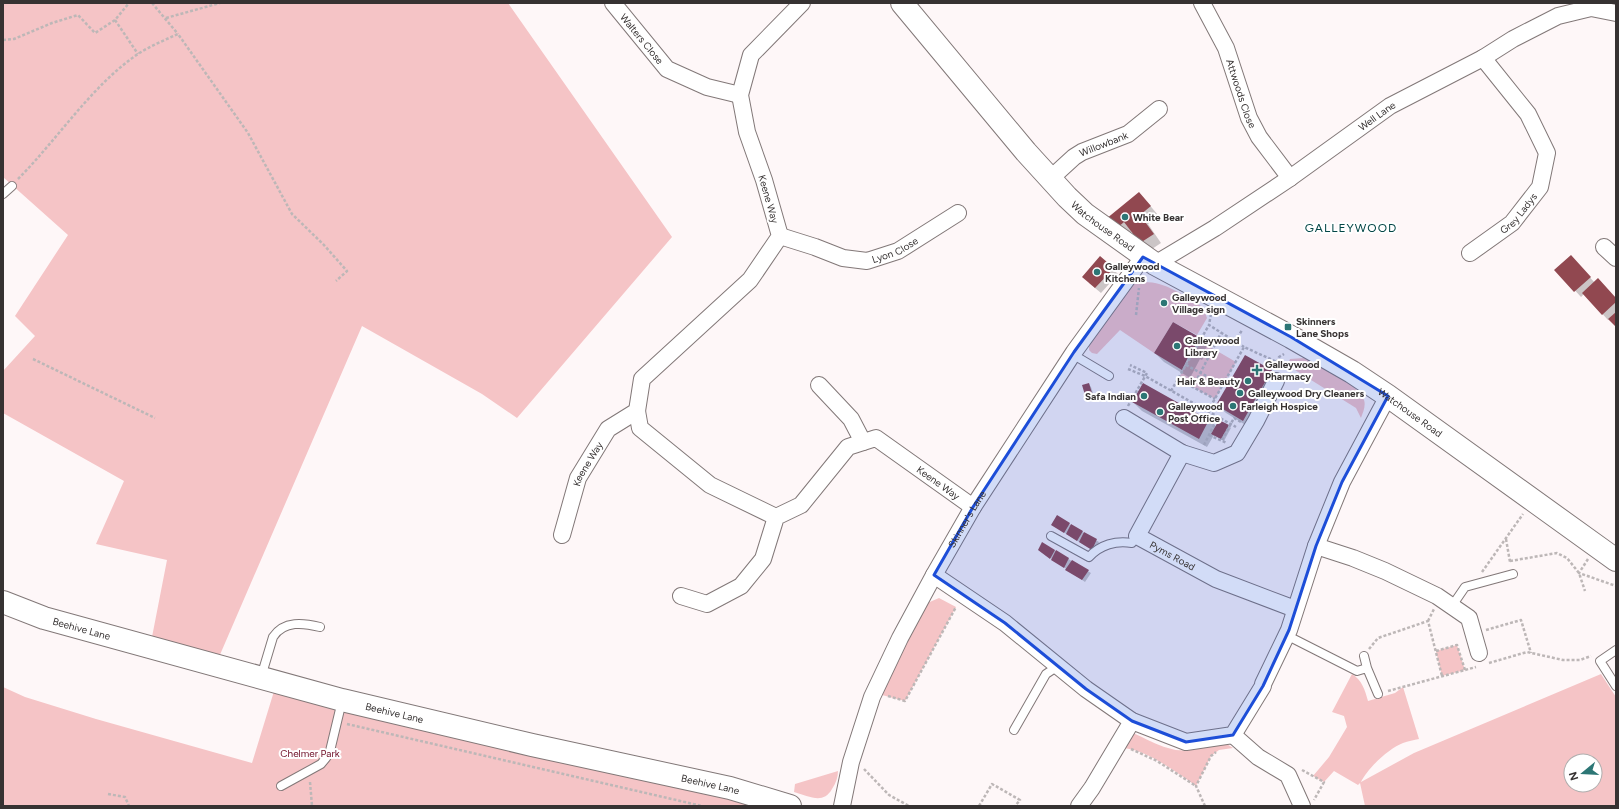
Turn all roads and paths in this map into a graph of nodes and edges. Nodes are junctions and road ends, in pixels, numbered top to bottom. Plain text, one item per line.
1 (129, 3) edge
2 (152, 3) edge
3 (220, 3) edge
4 (613, 3) edge
5 (802, 3) edge
6 (902, 3) edge
7 (1202, 3) edge
8 (1616, 13) edge
9 (166, 18) junction
10 (115, 20) junction
11 (178, 34) junction
12 (3, 40) edge
13 (138, 54) junction
14 (1483, 58) junction
15 (740, 95) junction
16 (1160, 109) dead end
17 (1290, 178) junction
18 (1050, 179) junction
19 (12, 186) joint
20 (3, 194) edge
21 (958, 213) dead end
22 (780, 236) junction
23 (1604, 247) dead end
24 (1470, 253) dead end
25 (1616, 258) edge
26 (1149, 261) junction
27 (336, 280) dead end
28 (1209, 310) dead end
29 (1209, 325) junction
30 (1221, 333) junction
31 (1244, 347) junction
32 (1309, 348) junction
33 (1072, 354) junction
34 (33, 359) dead end
35 (1277, 362) junction
36 (1130, 365) dead end
37 (1186, 365) junction
38 (1128, 369) dead end
39 (1200, 373) junction
40 (1109, 376) dead end
41 (1145, 376) junction
42 (1178, 379) junction
43 (1276, 381) joint
44 (819, 385) dead end
45 (1223, 385) junction
46 (1193, 387) junction
47 (1171, 391) junction
48 (1388, 396) junction
49 (1215, 399) junction
50 (637, 411) junction
51 (1208, 412) junction
52 (1218, 417) junction
53 (155, 418) dead end
54 (1124, 418) joint
55 (1231, 424) junction
56 (1246, 428) junction
57 (1209, 435) junction
58 (1222, 440) junction
59 (863, 442) junction
60 (1227, 448) dead end
61 (1208, 450) dead end
62 (1182, 453) junction
63 (1533, 500) junction
64 (973, 507) junction
65 (776, 517) junction
66 (562, 535) dead end
67 (1052, 536) dead end
68 (1137, 536) junction
69 (1506, 539) junction
70 (1316, 546) junction
71 (1616, 560) edge
72 (1510, 561) junction
73 (1579, 573) junction
74 (1513, 574) joint
75 (934, 575) junction
76 (1474, 584) junction
77 (1616, 586) edge
78 (1585, 591) dead end
79 (963, 595) junction
80 (681, 596) dead end
81 (3, 602) edge
82 (1452, 606) junction
83 (1295, 609) junction
84 (320, 628) dead end
85 (1474, 634) junction
86 (1286, 635) junction
87 (1378, 638) dead end
88 (1616, 650) edge
89 (1436, 651) junction
90 (1479, 653) dead end
91 (1531, 653) junction
92 (1597, 654) dead end
93 (1364, 656) dead end
94 (1058, 666) junction
95 (1367, 668) junction
96 (1465, 670) junction
97 (1442, 676) junction
98 (261, 678) junction
99 (1616, 686) edge
100 (875, 692) junction
101 (1378, 694) joint
102 (342, 700) junction
103 (1132, 721) junction
104 (336, 722) junction
105 (1014, 730) dead end
106 (1236, 738) junction
107 (1115, 749) junction
108 (853, 757) junction
109 (319, 765) junction
110 (1296, 767) dead end
111 (281, 786) dead end
112 (1196, 786) junction
113 (108, 794) dead end
114 (129, 806) edge
115 (312, 806) edge
116 (702, 806) edge
117 (790, 806) edge
118 (842, 806) edge
119 (909, 806) edge
120 (979, 806) edge
121 (1015, 806) edge
122 (1079, 806) edge
123 (1205, 806) edge
124 (1302, 806) edge
125 (1311, 806) edge

1 - 10 path
2 - 9 path
3 - 9 path
4 - 15 street, Walters Close
5 - 15 street, Keene Way
6 - 18 street, Watchouse Road
7 - 17 street, Attwoods Close
8 - 14 street, Well Lane
9 - 11 path
10 - 12 path
10 - 13 path
11 - 13 path
11 - 27 path
13 - 19 path
14 - 17 street, Well Lane
14 - 24 street, Grey Ladys
15 - 22 street, Keene Way
16 - 18 street, Willowbank
17 - 26 street, Well Lane
18 - 26 street, Watchouse Road
19 - 20 lane
21 - 22 street, Lyon Close
22 - 50 street, Keene Way
23 - 25 street
26 - 32 street, Watchouse Road
26 - 33 street, Skinner's Lane
28 - 29 path
29 - 30 path
29 - 37 path
30 - 31 path
30 - 39 path
31 - 35 path
31 - 45 path
32 - 35 path
32 - 48 street, Watchouse Road
33 - 40 lane
33 - 64 street, Skinner's Lane
34 - 53 path
35 - 43 path
36 - 41 path
37 - 39 path
37 - 42 path
38 - 41 path
39 - 45 path
39 - 46 path
41 - 47 path
41 - 54 path
42 - 46 path
42 - 47 path
43 - 56 street
44 - 59 street
45 - 49 path
46 - 49 path
47 - 51 path
48 - 63 street, Watchouse Road
48 - 70 street
49 - 51 path
50 - 65 street, Keene Way
50 - 66 street, Keene Way
51 - 52 path
52 - 55 path
52 - 57 path
54 - 62 street
55 - 56 path
55 - 56 path
55 - 58 path
56 - 62 street
57 - 58 path
57 - 61 path
58 - 60 path
59 - 64 street, Keene Way
59 - 65 street, Keene Way
62 - 68 street
63 - 69 path
63 - 71 street, Watchouse Road
64 - 75 street, Skinner's Lane
65 - 80 street
67 - 68 lane
68 - 83 street, Pyms Road
69 - 72 path
69 - 76 path
70 - 82 street
70 - 83 street
72 - 73 path
72 - 74 path
73 - 77 path
73 - 78 path
74 - 76 lane
75 - 79 street
75 - 100 street, Skinner's Lane
76 - 82 lane
79 - 94 street
79 - 100 path
81 - 98 street, Beehive Lane
82 - 85 street
83 - 86 street
84 - 98 lane
85 - 90 street
85 - 91 path
86 - 95 lane
86 - 106 street
87 - 89 path
88 - 99 lane
89 - 96 path
89 - 97 path
91 - 92 path
91 - 96 path
93 - 95 lane
94 - 103 street
94 - 105 lane
95 - 101 lane
96 - 97 path
97 - 101 path
98 - 102 street, Beehive Lane
100 - 108 street, Skinner's Lane
102 - 104 lane
102 - 117 street, Beehive Lane
103 - 106 street
103 - 107 street
104 - 109 lane
104 - 116 path
106 - 112 path
106 - 124 street
107 - 112 path
107 - 122 street
108 - 118 street, Skinner's Lane
108 - 119 path
109 - 111 lane
109 - 115 path
110 - 125 path
112 - 123 path
113 - 114 path
120 - 121 path

